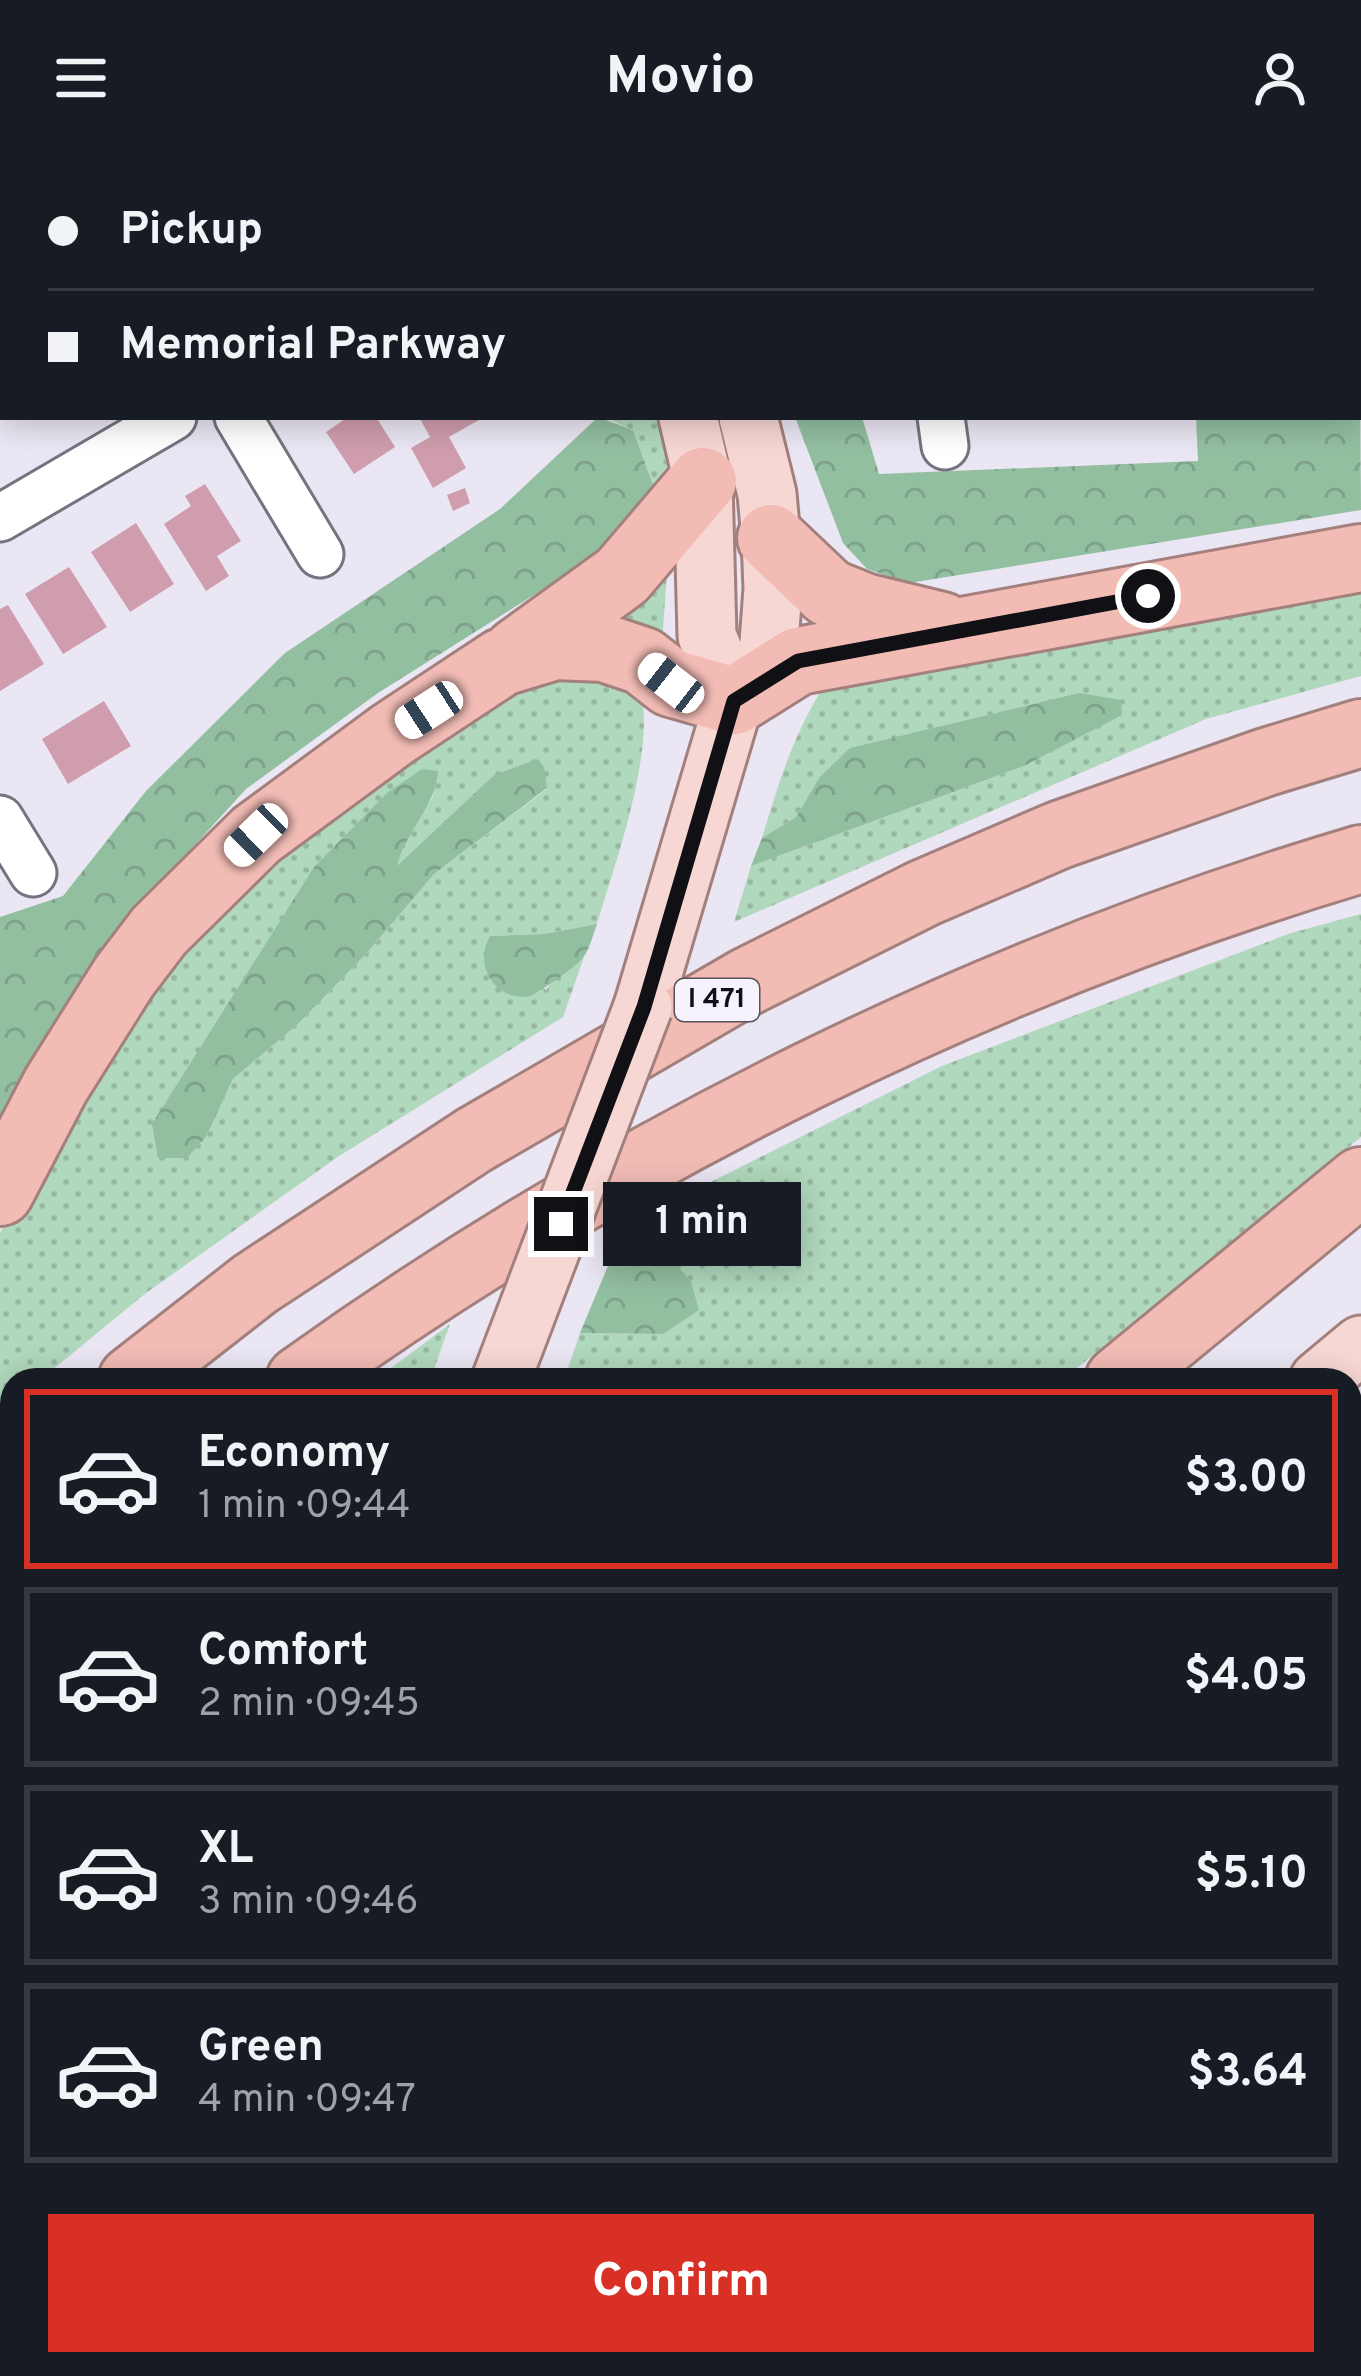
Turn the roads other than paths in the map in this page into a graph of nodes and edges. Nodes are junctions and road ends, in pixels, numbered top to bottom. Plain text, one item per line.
1 (168, 420) edge
2 (240, 420) edge
3 (689, 420) edge
4 (749, 420) edge
5 (703, 481) junction
6 (0, 518) edge
7 (771, 538) junction
8 (320, 554) dead end
9 (1361, 557) edge
10 (969, 632) junction
11 (502, 662) junction
12 (734, 701) junction
13 (1361, 733) edge
14 (0, 819) edge
15 (1361, 859) edge
16 (33, 873) dead end
17 (1361, 1180) edge
18 (0, 1192) edge
19 (1361, 1345) edge
20 (508, 1363) edge
21 (147, 1368) edge
22 (317, 1368) edge
23 (1134, 1368) edge
24 (1333, 1368) edge

1 - 6 street
2 - 8 street
3 - 5 main road
4 - 7 main road
5 - 11 highway
5 - 12 main road
7 - 10 highway
7 - 12 main road
9 - 10 highway
10 - 12 highway
11 - 12 highway
11 - 18 highway
12 - 20 main road, bridge
13 - 21 highway, I 471
14 - 16 street
15 - 22 highway
17 - 23 highway
19 - 24 main road

